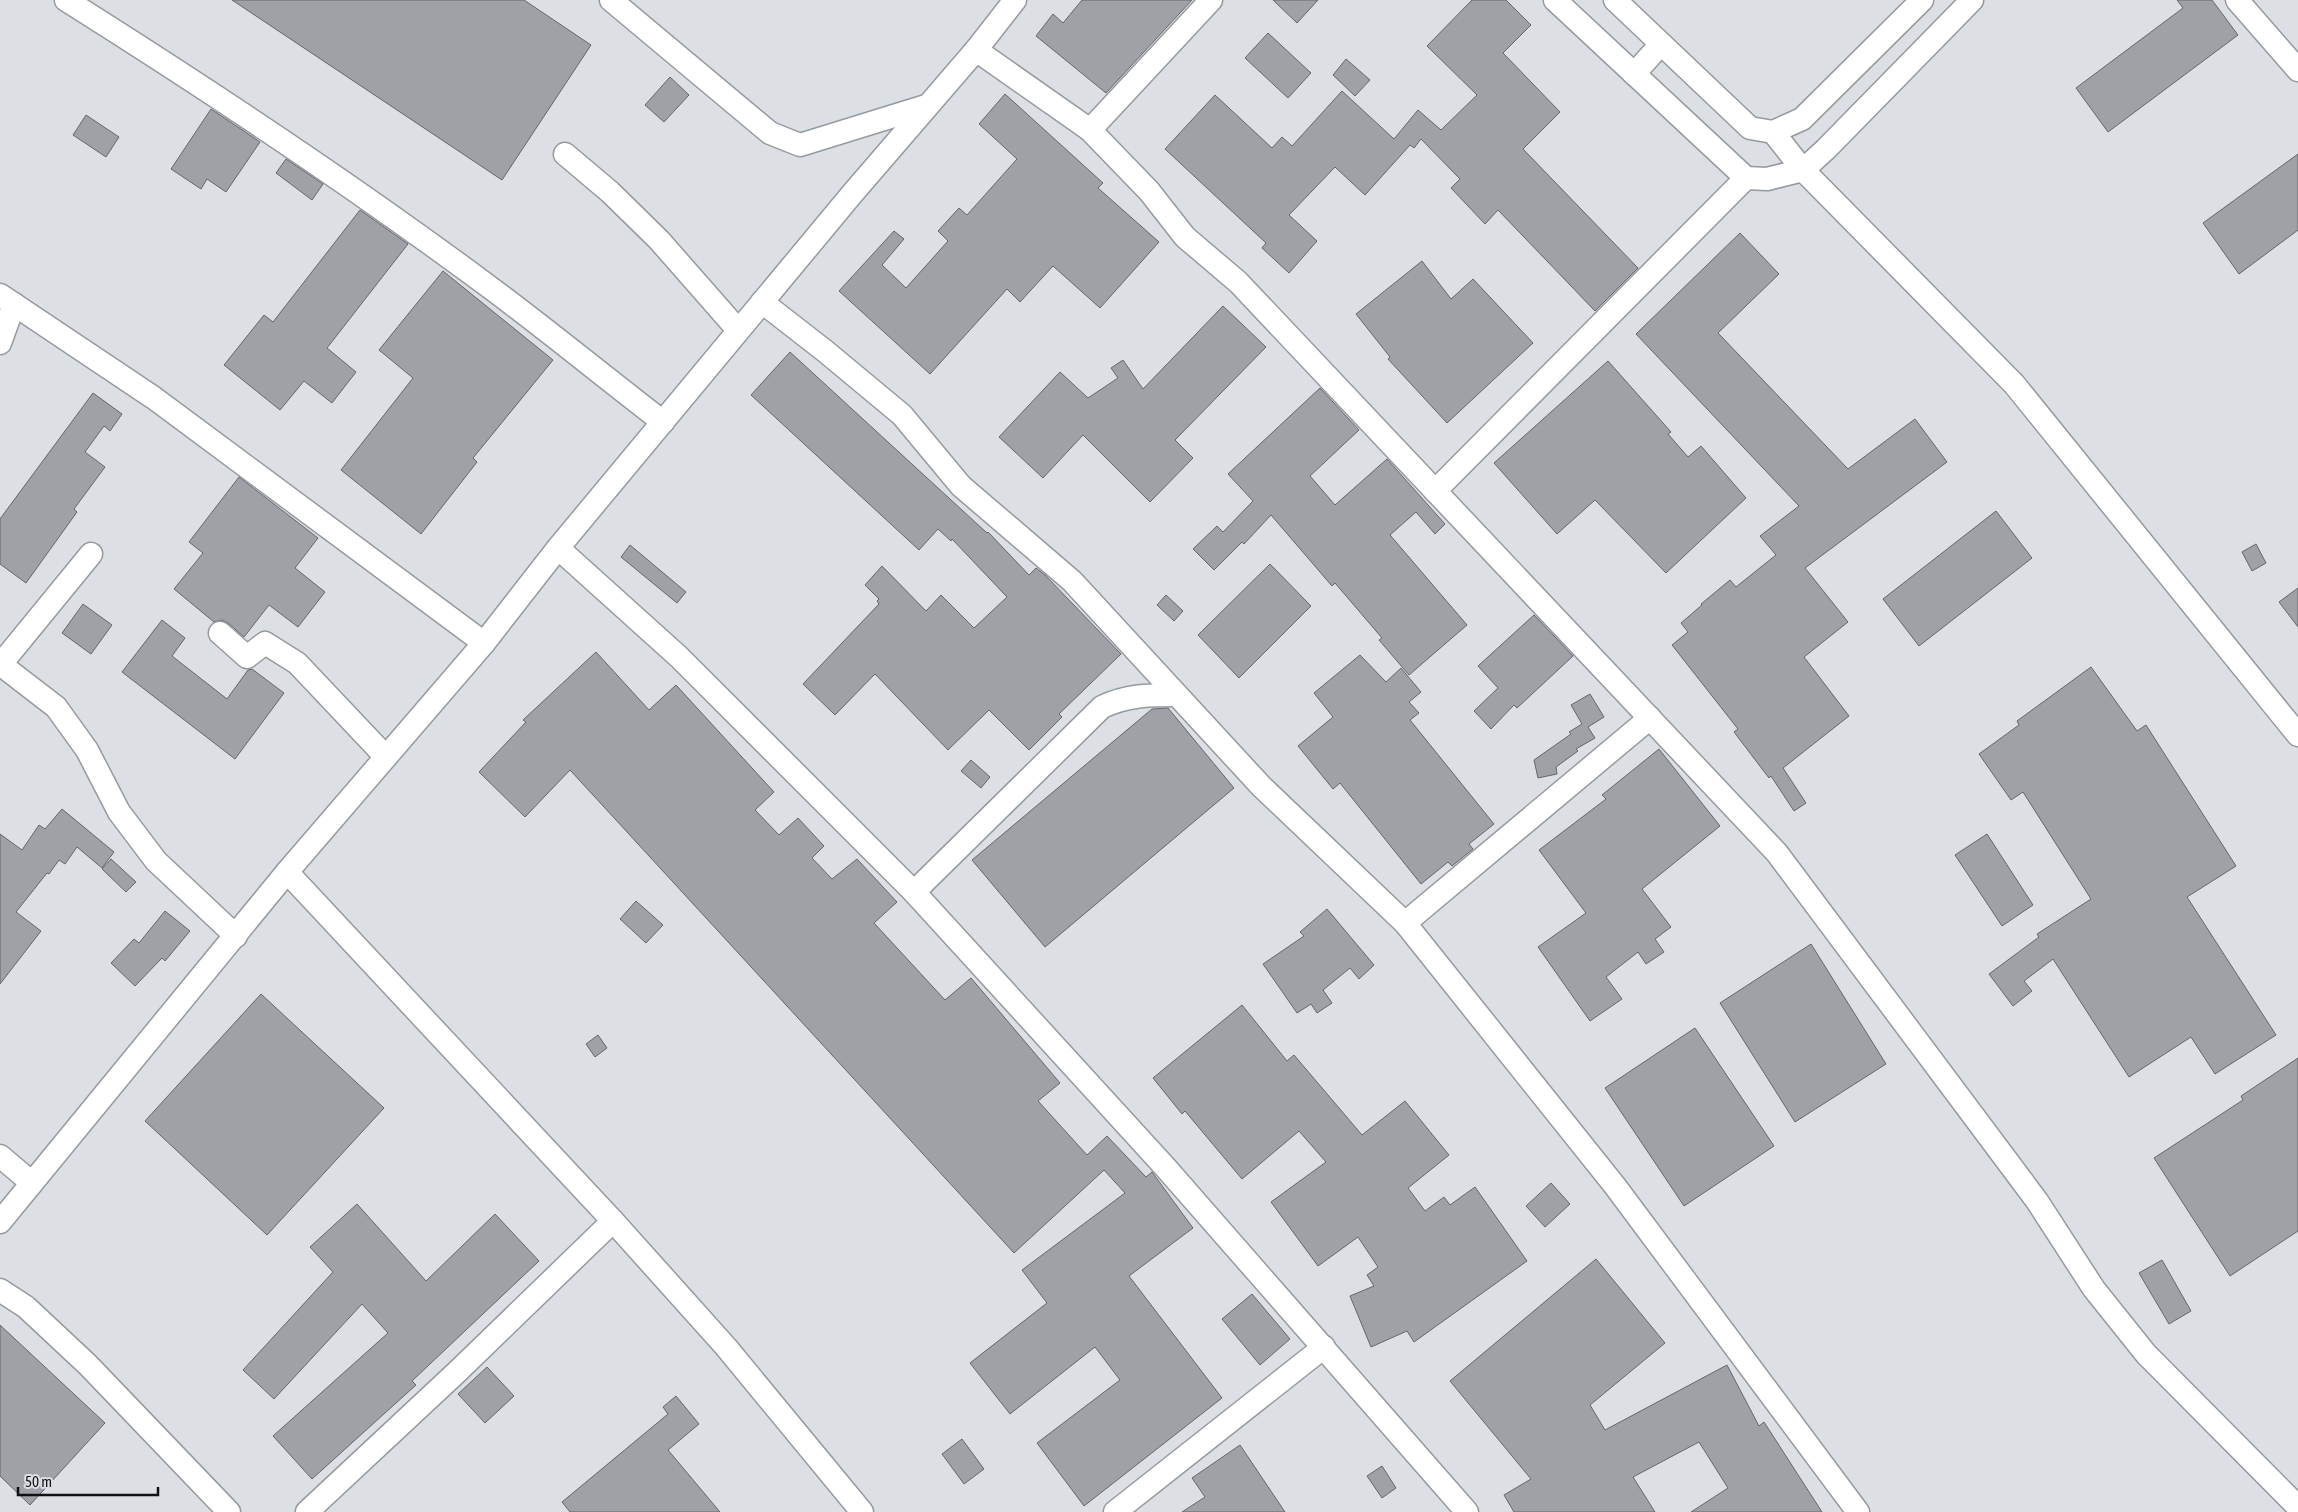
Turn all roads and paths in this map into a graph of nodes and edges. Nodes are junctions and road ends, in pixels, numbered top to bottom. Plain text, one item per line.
1 (66, 0) edge
2 (611, 0) edge
3 (1015, 0) edge
4 (1211, 0) edge
5 (1555, 0) edge
6 (1615, 0) edge
7 (1922, 0) edge
8 (1972, 0) edge
9 (2237, 0) edge
10 (1661, 44) junction
11 (976, 50) junction
12 (2298, 70) edge
13 (1634, 74) junction
14 (926, 106) junction
15 (1090, 130) junction
16 (1773, 132) junction
17 (565, 154) dead end
18 (1803, 170) junction
19 (1746, 178) junction
20 (7, 300) edge
21 (762, 302) junction
22 (738, 330) junction
23 (0, 343) edge
24 (663, 422) junction
25 (1435, 491) junction
26 (558, 548) junction
27 (91, 554) dead end
28 (220, 633) dead end
29 (484, 643) junction
30 (0, 664) edge
31 (1176, 695) junction
32 (1650, 718) junction
33 (2298, 735) edge
34 (386, 757) junction
35 (287, 872) junction
36 (914, 892) junction
37 (1404, 923) junction
38 (236, 936) junction
39 (0, 1156) edge
40 (32, 1183) junction
41 (613, 1221) junction
42 (0, 1222) edge
43 (0, 1290) edge
44 (1324, 1348) junction
45 (2298, 1507) edge
46 (229, 1512) edge
47 (307, 1512) edge
48 (862, 1512) edge
49 (1115, 1512) edge
50 (1467, 1512) edge
51 (1858, 1512) edge

1 - 24 street
2 - 14 street
3 - 11 street
4 - 15 street
5 - 13 street
6 - 10 street
7 - 16 street
8 - 18 street
9 - 12 street
10 - 13 street
10 - 16 street
11 - 14 street
11 - 15 street
13 - 19 street
14 - 21 street
15 - 25 street
16 - 18 street
17 - 22 street
18 - 19 street
18 - 33 street
19 - 25 street
20 - 23 street
20 - 29 street
21 - 22 street
21 - 31 street
22 - 24 street
24 - 26 street
25 - 32 street
26 - 29 street
26 - 36 street
27 - 30 street
28 - 34 street
29 - 34 street
30 - 38 street
31 - 36 street
31 - 37 street
32 - 37 street
32 - 45 street
34 - 35 street
35 - 38 street
35 - 41 street
36 - 44 street
37 - 51 street
38 - 40 street
39 - 40 street
40 - 42 street
41 - 47 street
41 - 48 street
43 - 46 street
44 - 49 street
44 - 50 street

